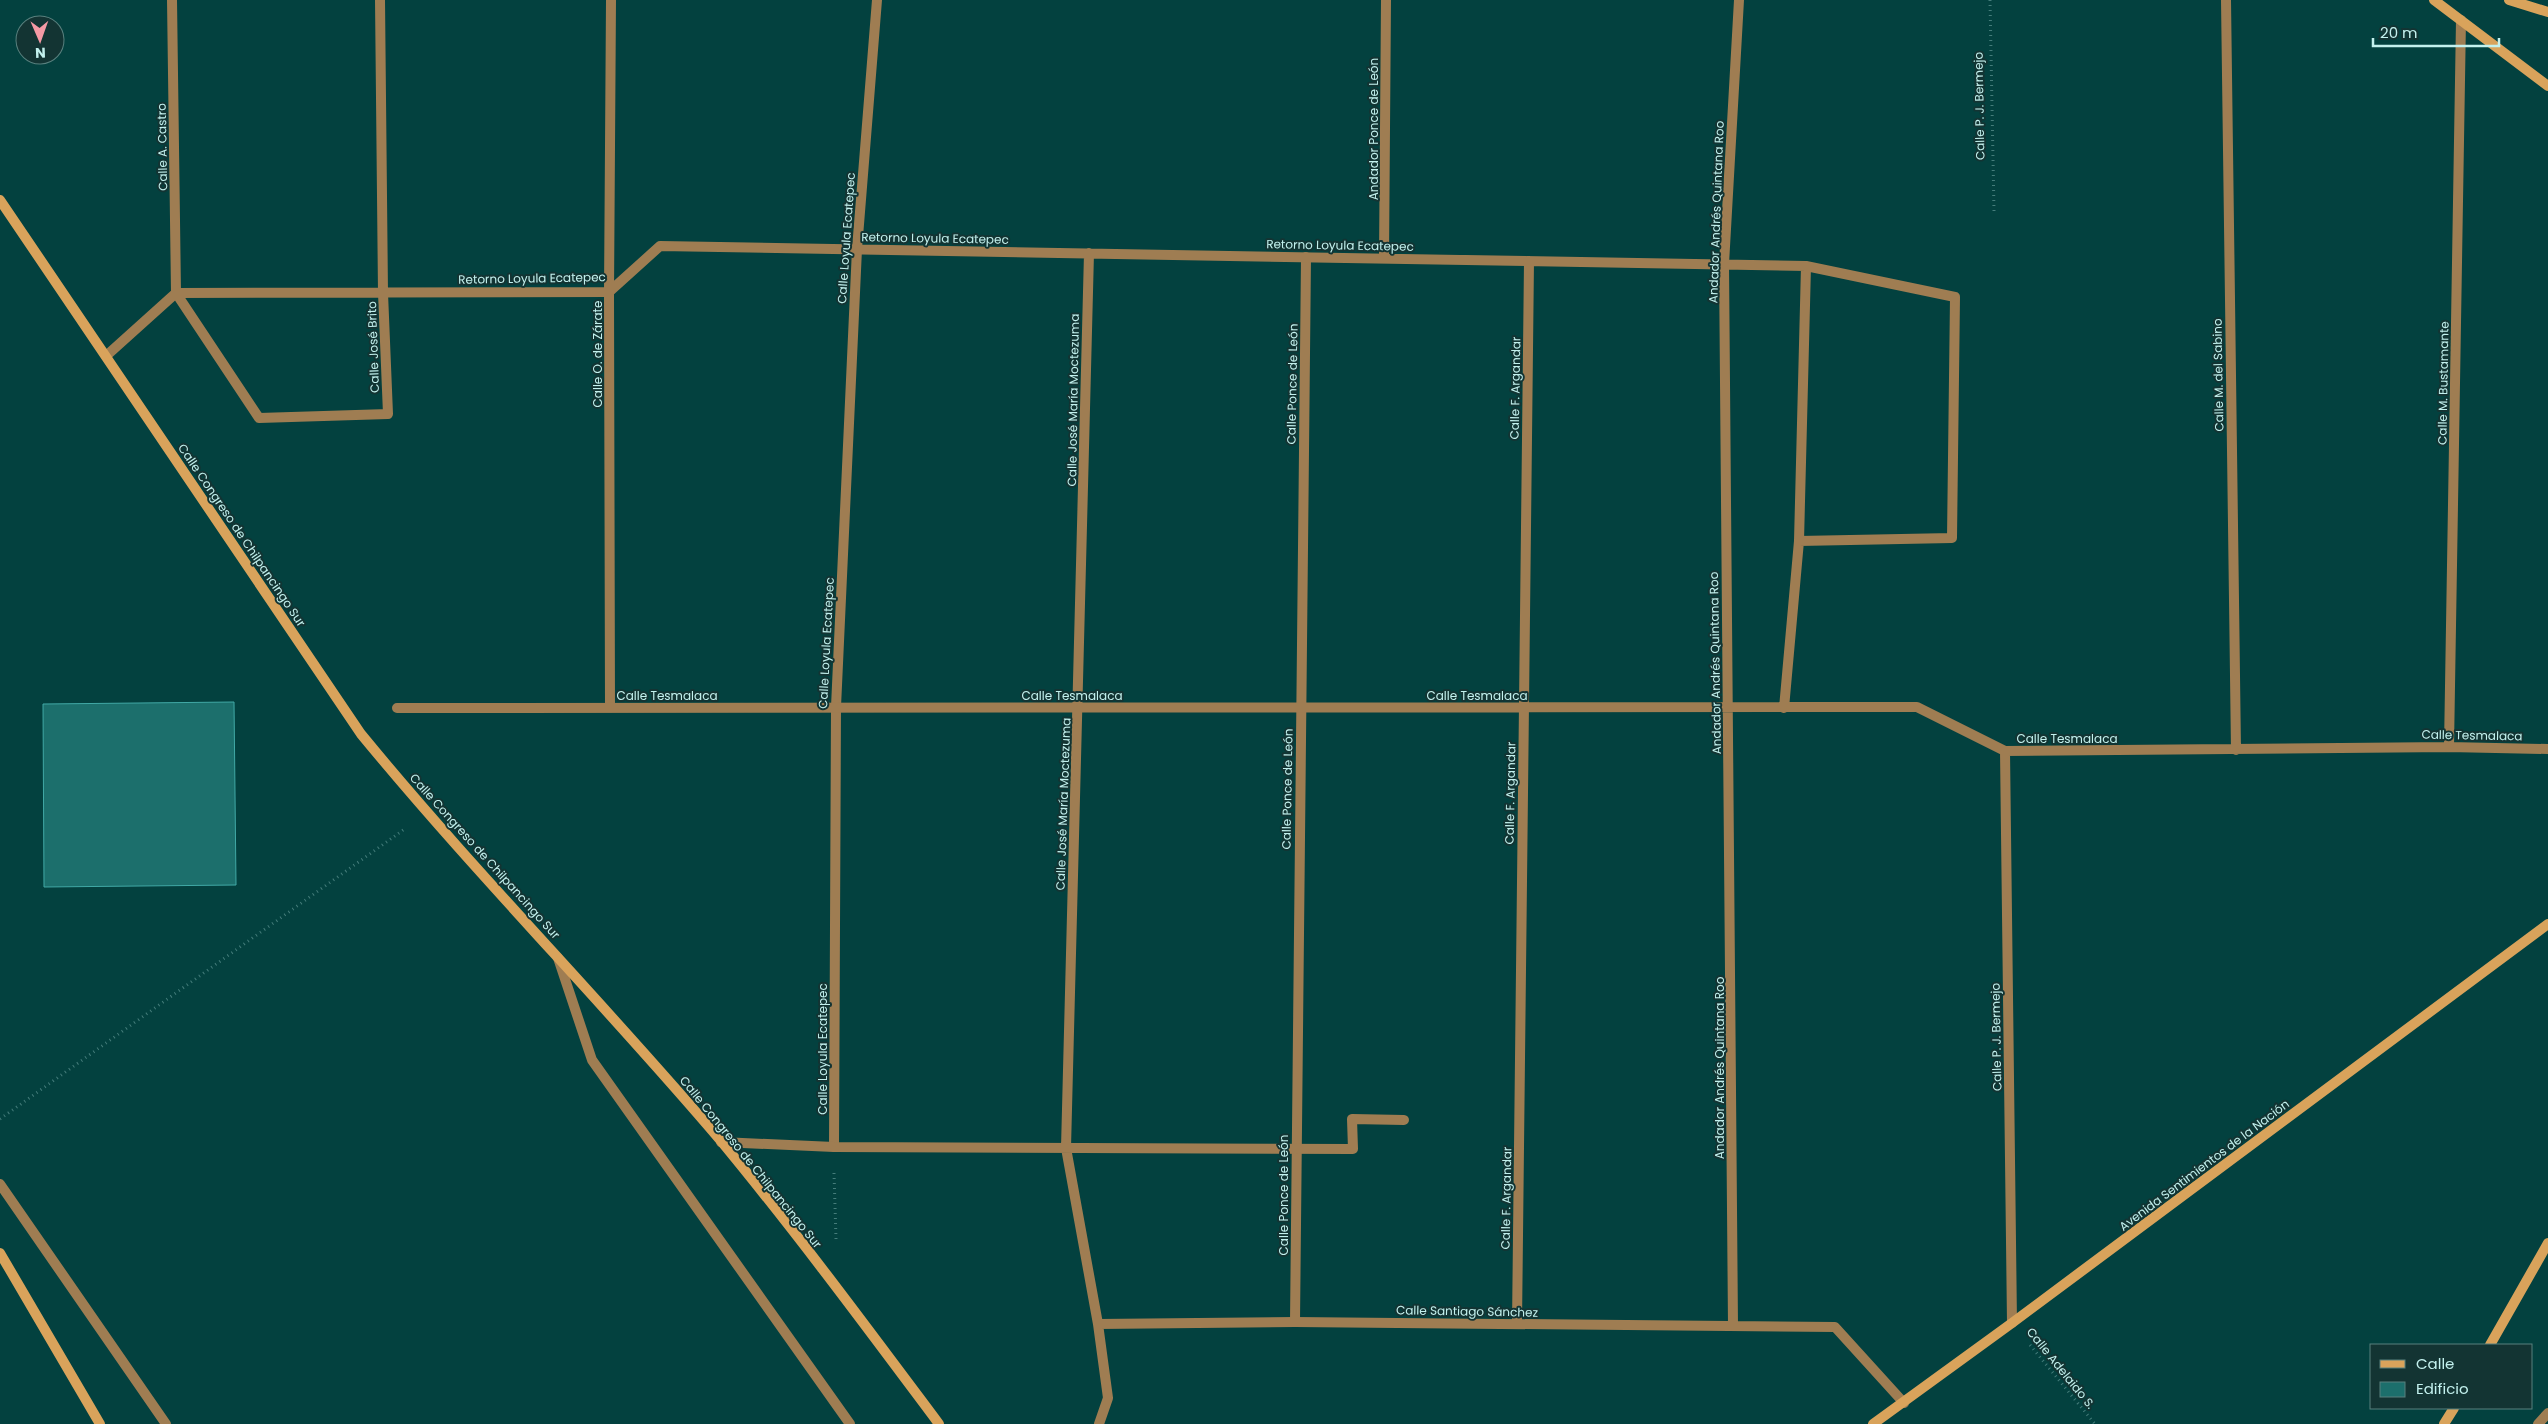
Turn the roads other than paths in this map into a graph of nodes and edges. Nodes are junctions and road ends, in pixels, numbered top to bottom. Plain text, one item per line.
1 (172, 0) edge
2 (380, 0) edge
3 (611, 0) edge
4 (877, 0) edge
5 (1386, 0) edge
6 (1739, 0) edge
7 (2226, 0) edge
8 (2434, 0) edge
9 (2509, 0) edge
10 (2548, 12) edge
11 (2461, 20) junction
12 (2548, 86) edge
13 (0, 200) edge
14 (857, 249) junction
15 (1089, 253) junction
16 (1306, 257) junction
17 (1384, 258) junction
18 (1529, 261) junction
19 (1724, 264) junction
20 (1806, 266) junction
21 (609, 292) junction
22 (176, 293) junction
23 (383, 293) junction
24 (106, 356) junction
25 (1798, 541) junction
26 (610, 707) junction
27 (836, 707) junction
28 (1079, 707) junction
29 (1301, 707) junction
30 (1524, 707) junction
31 (1728, 707) junction
32 (396, 708) dead end
33 (1784, 708) junction
34 (2449, 747) junction
35 (2548, 749) edge
36 (2236, 750) junction
37 (2005, 751) junction
38 (2548, 924) edge
39 (556, 954) junction
40 (1404, 1120) dead end
41 (721, 1142) junction
42 (834, 1147) junction
43 (1066, 1148) junction
44 (1295, 1148) junction
45 (0, 1184) edge
46 (2548, 1243) edge
47 (0, 1253) edge
48 (1296, 1322) junction
49 (2012, 1323) junction
50 (1098, 1324) junction
51 (1517, 1324) junction
52 (1733, 1326) junction
53 (2491, 1344) edge
54 (1904, 1403) junction
55 (2453, 1409) edge
56 (2548, 1413) edge
57 (100, 1424) edge
58 (166, 1424) edge
59 (850, 1424) edge
60 (939, 1424) edge
61 (1099, 1424) edge
62 (1872, 1424) edge
63 (2444, 1424) edge
64 (2538, 1424) edge

1 - 22 street, Calle A. Castro
2 - 23 street, Calle José Brito
3 - 21 street, Calle O. de Zárate
4 - 14 street, Calle Loyula Ecatepec
5 - 17 street, Andador Ponce de León
6 - 19 street, Andador Andrés Quintana Roo
7 - 36 street, Calle M. del Sabino
8 - 11 street
9 - 10 street
11 - 12 street
11 - 34 street, Calle M. Bustamante
13 - 24 street, Calle Congreso de Chilpancingo Sur
14 - 15 street, Retorno Loyula Ecatepec
14 - 21 street, Retorno Loyula Ecatepec
14 - 27 street, Calle Loyula Ecatepec
15 - 16 street, Retorno Loyula Ecatepec
15 - 28 street, Calle José María Moctezuma
16 - 17 street, Retorno Loyula Ecatepec
16 - 29 street, Calle Ponce de León
17 - 18 street, Retorno Loyula Ecatepec
18 - 19 street, Retorno Loyula Ecatepec
18 - 30 street, Calle F. Argandar
19 - 20 street, Retorno Loyula Ecatepec
19 - 31 street, Andador Andrés Quintana Roo
20 - 25 street
20 - 25 street, Retorno Loyula Ecatepec
21 - 23 street, Retorno Loyula Ecatepec
21 - 26 street, Calle O. de Zárate
22 - 23 street, Retorno Loyula Ecatepec
22 - 23 street, Calle José Brito
22 - 24 street
24 - 39 street, Calle Congreso de Chilpancingo Sur
25 - 33 street
26 - 27 street, Calle Tesmalaca
26 - 32 street, Calle Tesmalaca
27 - 28 street, Calle Tesmalaca
27 - 42 street, Calle Loyula Ecatepec
28 - 29 street, Calle Tesmalaca
28 - 43 street, Calle José María Moctezuma
29 - 30 street, Calle Tesmalaca
29 - 44 street, Calle Ponce de León
30 - 31 street, Calle Tesmalaca
30 - 51 street, Calle F. Argandar
31 - 33 street, Calle Tesmalaca
31 - 52 street, Andador Andrés Quintana Roo
33 - 37 street, Calle Tesmalaca
34 - 35 street, Calle Tesmalaca
34 - 36 street, Calle Tesmalaca
36 - 37 street, Calle Tesmalaca
37 - 49 street, Calle P. J. Bermejo
38 - 49 street, Avenida Sentimientos de la Nación
39 - 41 street, Calle Congreso de Chilpancingo Sur
39 - 59 street
40 - 44 street
41 - 42 street
41 - 60 street, Calle Congreso de Chilpancingo Sur
42 - 43 street
43 - 44 street
43 - 50 street, Calle José María Moctezuma
44 - 48 street, Calle Ponce de León
45 - 58 street
46 - 53 street
47 - 57 street
48 - 50 street, Calle Santiago Sánchez
48 - 51 street, Calle Santiago Sánchez
49 - 54 street, Avenida Sentimientos de la Nación
50 - 61 street, Calle José María Moctezuma
51 - 52 street, Calle Santiago Sánchez
52 - 54 street, Calle Santiago Sánchez
54 - 62 street, Avenida Sentimientos de la Nación
55 - 63 street
56 - 64 street

